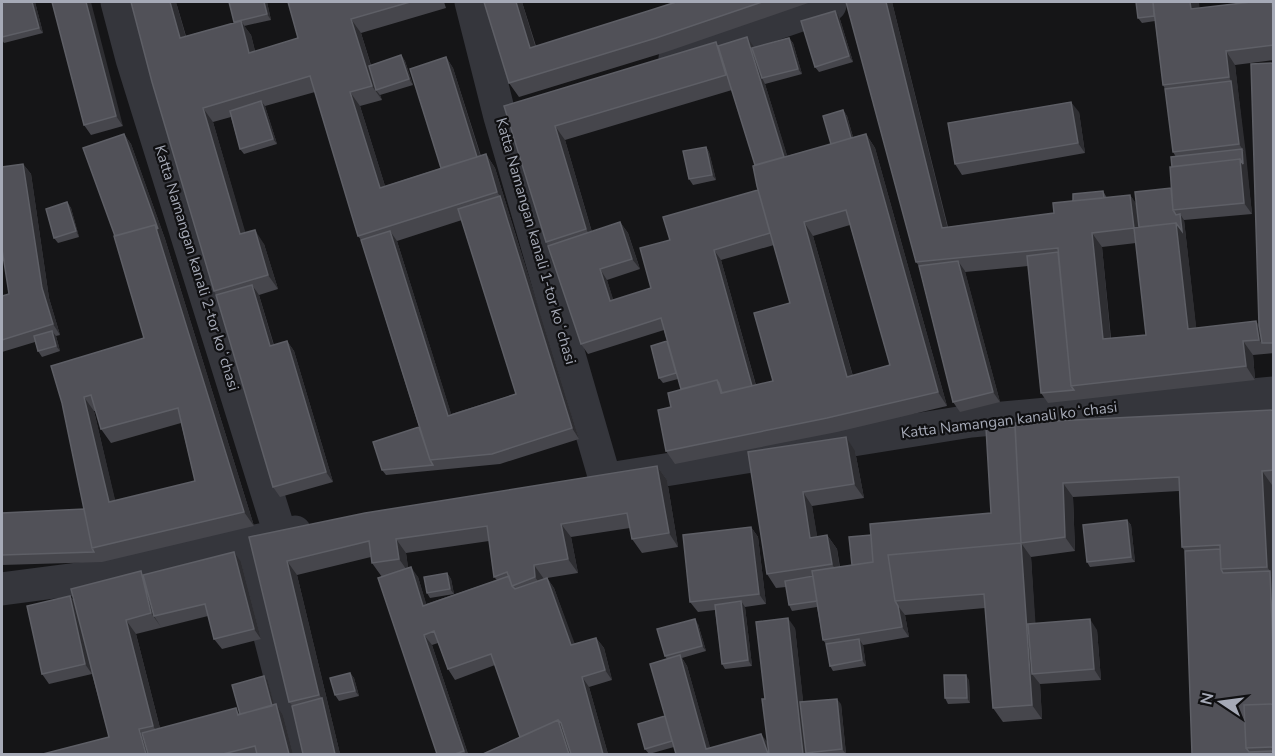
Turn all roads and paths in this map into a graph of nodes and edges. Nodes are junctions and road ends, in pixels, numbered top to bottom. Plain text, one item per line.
1 (117, 2) edge
2 (471, 2) edge
3 (829, 2) edge
4 (643, 69) edge
5 (533, 106) edge
6 (500, 117) junction
7 (1274, 393) edge
8 (605, 479) junction
9 (570, 485) edge
10 (326, 526) edge
11 (280, 534) junction
12 (246, 543) junction
13 (2, 589) edge
14 (300, 754) edge

1 - 11 street, Katta Namangan kanali 2-tor koʻchasi
2 - 6 street, Katta Namangan kanali 1-tor koʻchasi
3 - 4 street
5 - 6 street
6 - 8 street, Katta Namangan kanali 1-tor koʻchasi
7 - 8 street, Katta Namangan kanali koʻchasi
8 - 9 street, Katta Namangan kanali koʻchasi
10 - 11 street
11 - 12 street
12 - 13 street
12 - 14 street

